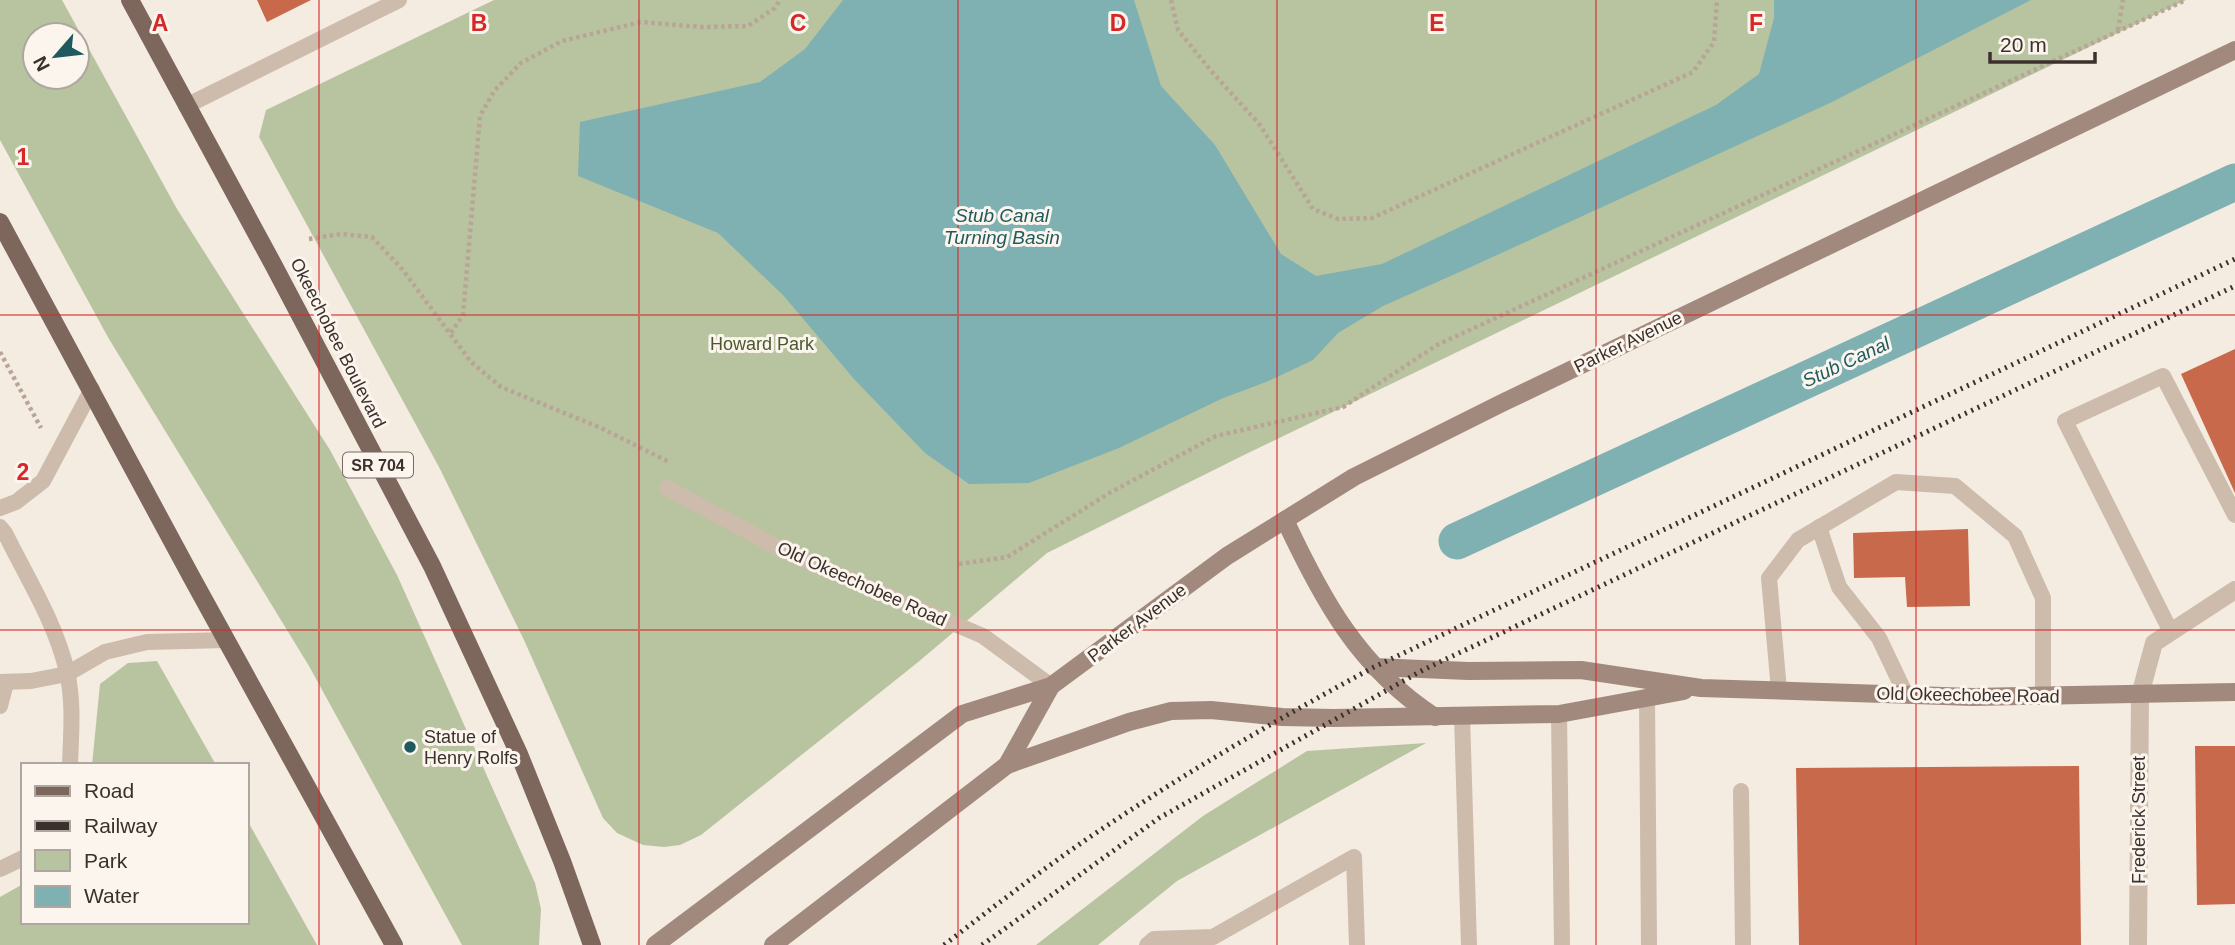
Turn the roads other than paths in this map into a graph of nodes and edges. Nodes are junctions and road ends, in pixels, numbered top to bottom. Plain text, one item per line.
1 (130, 0) edge
2 (400, 0) edge
3 (2235, 50) edge
4 (186, 106) junction
5 (0, 222) edge
6 (92, 389) junction
7 (667, 488) dead end
8 (0, 508) edge
9 (2235, 515) edge
10 (1285, 520) junction
11 (0, 527) edge
12 (1819, 527) junction
13 (2235, 590) edge
14 (2171, 632) junction
15 (227, 640) junction
16 (1374, 667) junction
17 (67, 674) junction
18 (3, 682) edge
19 (1051, 686) junction
20 (1701, 688) junction
21 (1779, 690) junction
22 (2235, 692) edge
23 (1906, 695) junction
24 (2140, 695) junction
25 (2043, 696) junction
26 (1647, 697) junction
27 (0, 706) edge
28 (1559, 713) junction
29 (1462, 716) junction
30 (1435, 717) junction
31 (70, 763) edge
32 (1007, 765) junction
33 (1741, 791) dead end
34 (21, 859) edge
35 (0, 869) edge
36 (394, 945) edge
37 (593, 945) edge
38 (655, 945) edge
39 (773, 945) edge
40 (1147, 945) edge
41 (1357, 945) edge
42 (1469, 945) edge
43 (1562, 945) edge
44 (1649, 945) edge
45 (1743, 945) edge
46 (2138, 945) edge

1 - 4 main road, Okeechobee Boulevard / SR 704
2 - 4 lane
3 - 10 street, Parker Avenue
4 - 37 main road, Okeechobee Boulevard / SR 704
5 - 6 main road
6 - 8 lane
6 - 15 main road
7 - 19 lane, Old Okeechobee Road
9 - 14 lane
10 - 16 street
10 - 19 street, Parker Avenue
11 - 17 lane
12 - 21 lane
12 - 23 lane
12 - 25 lane
13 - 14 street, Frederick Street
14 - 24 street, Frederick Street
15 - 17 lane
15 - 36 main road
16 - 20 street, Old Okeechobee Road
16 - 30 street
17 - 18 lane
17 - 31 lane
18 - 27 lane
19 - 32 street, Parker Avenue
19 - 38 street, Parker Avenue
20 - 21 street, Old Okeechobee Road
20 - 26 street, Old Okeechobee Road
21 - 23 street, Old Okeechobee Road
22 - 24 street, Old Okeechobee Road
23 - 25 street, Old Okeechobee Road
24 - 25 street, Old Okeechobee Road
24 - 46 street, Frederick Street
26 - 28 street, Old Okeechobee Road
26 - 44 lane
28 - 29 street, Old Okeechobee Road
28 - 43 lane
29 - 30 street, Old Okeechobee Road
29 - 42 lane
30 - 32 street, Old Okeechobee Road
32 - 39 street, Parker Avenue
33 - 45 lane
34 - 35 lane
40 - 41 lane

